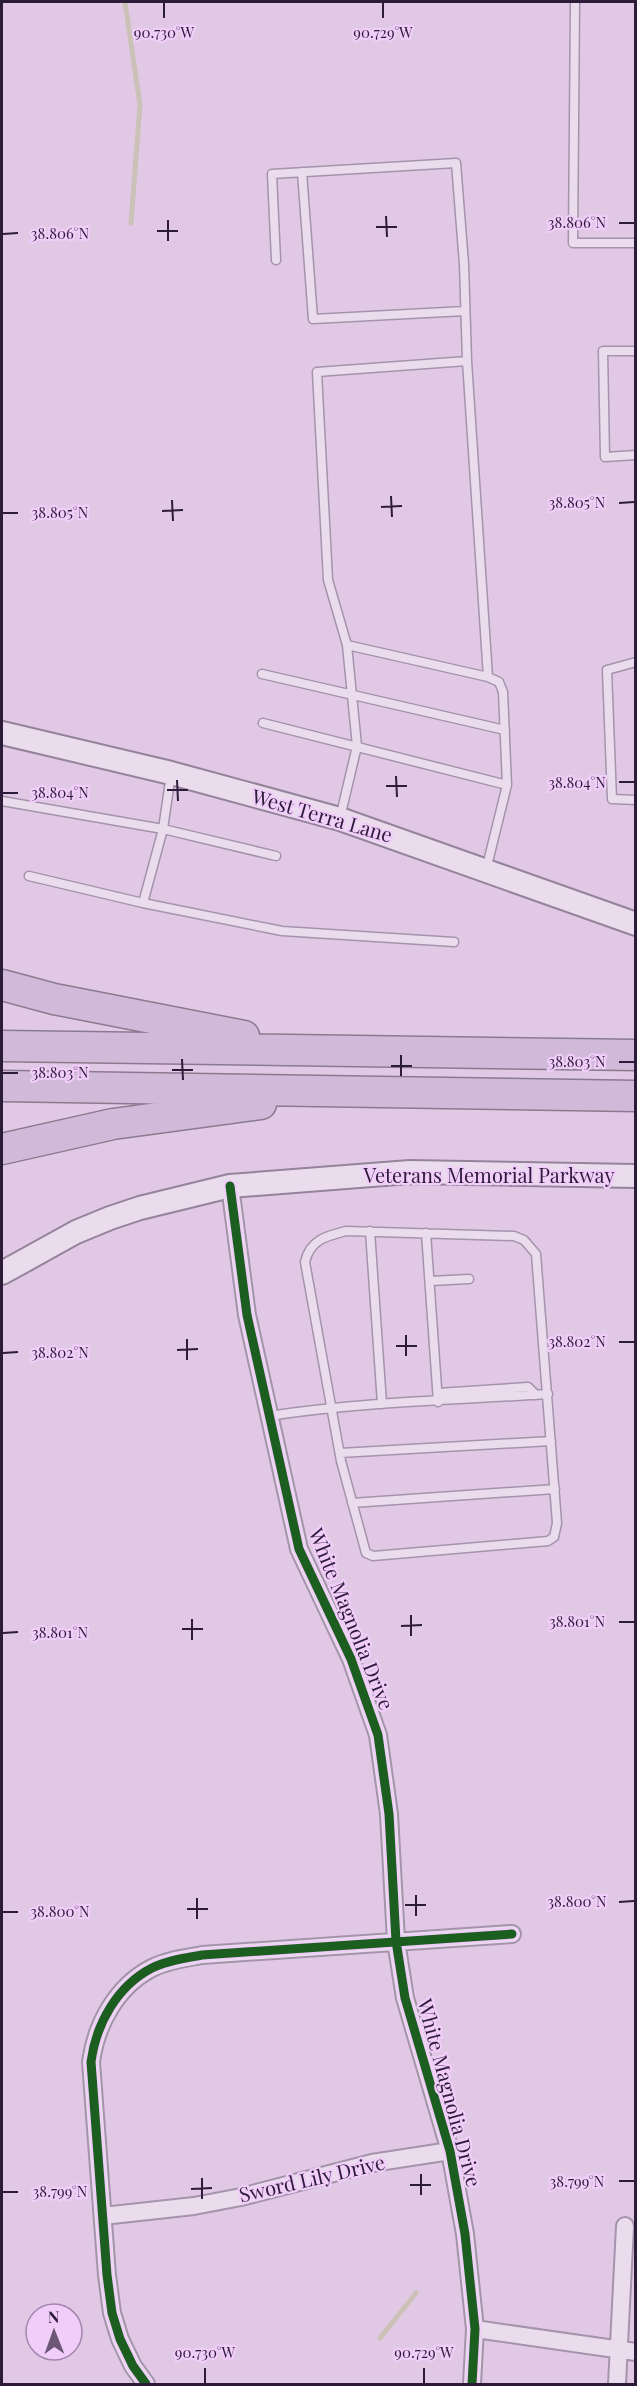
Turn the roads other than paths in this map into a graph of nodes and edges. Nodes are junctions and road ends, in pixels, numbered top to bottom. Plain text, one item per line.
1 (575, 2) edge
2 (303, 172) junction
3 (636, 243) edge
4 (276, 260) dead end
5 (465, 310) junction
6 (636, 351) edge
7 (466, 362) junction
8 (636, 455) edge
9 (347, 645) junction
10 (636, 662) edge
11 (262, 674) dead end
12 (488, 677) junction
13 (352, 695) junction
14 (263, 723) dead end
15 (505, 730) junction
16 (2, 733) edge
17 (357, 746) junction
18 (171, 773) junction
19 (507, 785) junction
20 (636, 800) edge
21 (2, 801) edge
22 (340, 819) junction
23 (163, 829) junction
24 (276, 856) dead end
25 (486, 870) junction
26 (29, 876) dead end
27 (143, 903) junction
28 (636, 924) edge
29 (454, 942) dead end
30 (2, 985) edge
31 (2, 1046) edge
32 (357, 1052) junction
33 (636, 1055) edge
34 (2, 1086) edge
35 (338, 1091) junction
36 (636, 1095) edge
37 (2, 1149) edge
38 (636, 1176) edge
39 (230, 1186) junction
40 (370, 1231) junction
41 (426, 1233) junction
42 (2, 1273) edge
43 (468, 1279) dead end
44 (430, 1281) junction
45 (548, 1394) junction
46 (438, 1397) junction
47 (382, 1404) junction
48 (331, 1408) junction
49 (269, 1416) junction
50 (551, 1440) junction
51 (339, 1453) junction
52 (555, 1489) junction
53 (352, 1503) junction
54 (512, 1934) dead end
55 (396, 1941) junction
56 (450, 2151) junction
57 (103, 2216) junction
58 (625, 2226) dead end
59 (475, 2329) junction
60 (628, 2351) edge
61 (146, 2385) edge
62 (472, 2385) edge
63 (617, 2385) edge

1 - 3 lane
2 - 4 lane
2 - 5 lane
2 - 5 lane
5 - 7 lane
6 - 8 lane
7 - 9 lane
7 - 12 lane
9 - 12 lane
9 - 13 lane
10 - 20 lane
11 - 13 lane
12 - 15 lane
13 - 15 lane
13 - 17 lane
14 - 17 lane
15 - 19 lane
16 - 18 street, West Terra Lane
17 - 19 lane
17 - 22 lane
18 - 22 street, West Terra Lane
18 - 23 lane
19 - 25 lane
21 - 23 lane
22 - 25 street, West Terra Lane
23 - 24 lane
23 - 27 lane
25 - 28 street, West Terra Lane
26 - 27 lane
27 - 29 lane
30 - 32 highway
31 - 32 highway
32 - 33 highway
34 - 35 highway
35 - 36 highway
35 - 37 highway
38 - 39 street, Veterans Memorial Parkway
39 - 42 street, Veterans Memorial Parkway
39 - 49 street, White Magnolia Drive
40 - 41 lane
40 - 47 lane
40 - 48 lane
41 - 44 lane
41 - 45 lane
43 - 44 lane
44 - 46 lane
45 - 46 lane
45 - 50 lane
46 - 47 lane
47 - 48 lane
48 - 49 lane
48 - 51 lane
49 - 55 street, White Magnolia Drive
50 - 51 lane
50 - 52 lane
51 - 53 lane
52 - 53 lane
52 - 53 lane
54 - 55 street
55 - 56 street, White Magnolia Drive
55 - 57 street
56 - 57 street, Sword Lily Drive
56 - 59 street, White Magnolia Drive
57 - 61 street
58 - 60 street
59 - 60 street
59 - 62 street, White Magnolia Drive
60 - 63 street

